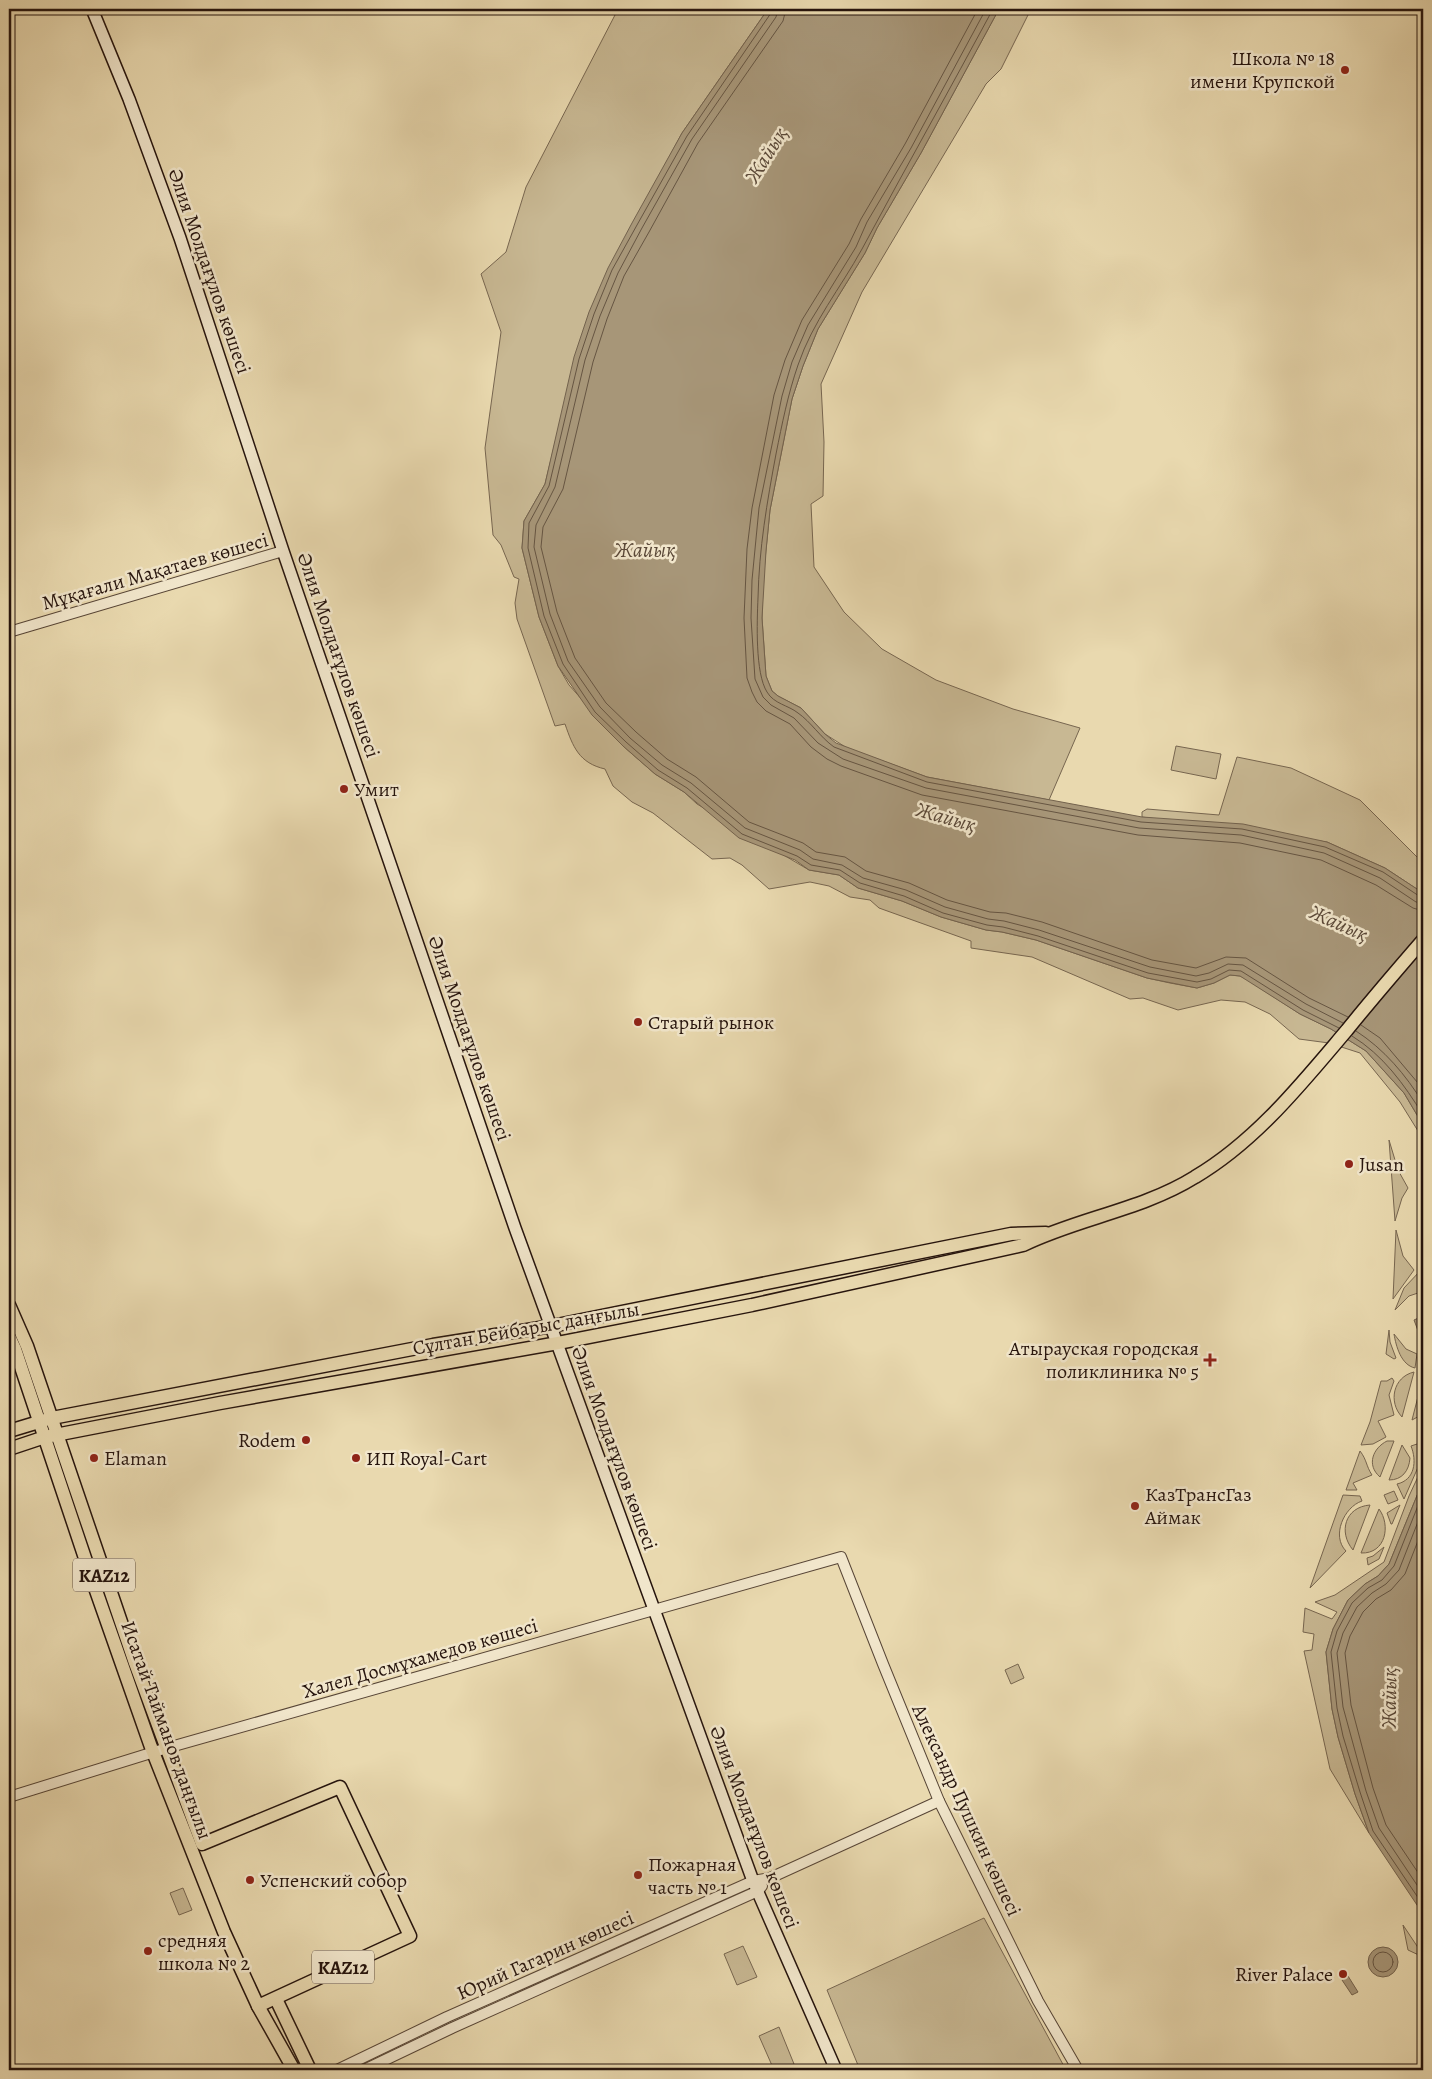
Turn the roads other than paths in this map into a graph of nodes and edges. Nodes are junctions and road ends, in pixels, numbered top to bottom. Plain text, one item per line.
1 (92, 9) edge
2 (283, 551) junction
3 (9, 632) edge
4 (1423, 940) edge
5 (1048, 1233) junction
6 (9, 1305) edge
7 (552, 1326) junction
8 (9, 1336) edge
9 (558, 1343) junction
10 (327, 1366) junction
11 (330, 1383) junction
12 (46, 1420) junction
13 (9, 1431) edge
14 (51, 1436) junction
15 (9, 1449) edge
16 (841, 1557) joint
17 (653, 1609) junction
18 (167, 1748) junction
19 (153, 1753) junction
20 (9, 1797) edge
21 (939, 1801) junction
22 (755, 1886) junction
23 (276, 1999) junction
24 (258, 2006) junction
25 (294, 2070) edge
26 (310, 2070) edge
27 (337, 2070) edge
28 (364, 2070) edge
29 (836, 2070) edge
30 (1078, 2070) edge

1 - 2 main road, Әлия Молдағұлов көшесі
2 - 3 street, Мұқағали Мақатаев көшесі
2 - 7 main road, Әлия Молдағұлов көшесі
4 - 5 main road, Сұлтан Бейбарыс даңғылы
5 - 7 main road, Сұлтан Бейбарыс даңғылы
5 - 9 main road, Сұлтан Бейбарыс даңғылы
6 - 12 main road, Исатай Тайманов даңғылы / KAZ12
7 - 9 main road, Әлия Молдағұлов көшесі
7 - 10 main road, Сұлтан Бейбарыс даңғылы
8 - 12 main road, Исатай Тайманов даңғылы / KAZ12
9 - 11 main road, Сұлтан Бейбарыс даңғылы
9 - 17 main road, Әлия Молдағұлов көшесі
10 - 11 main road
10 - 12 main road, Сұлтан Бейбарыс даңғылы
11 - 14 main road, Сұлтан Бейбарыс даңғылы
12 - 13 main road, Сұлтан Бейбарыс даңғылы
12 - 14 main road, Исатай Тайманов даңғылы / KAZ12
14 - 15 main road, Сұлтан Бейбарыс даңғылы
14 - 18 main road, Исатай Тайманов даңғылы / KAZ12
14 - 19 main road, Исатай Тайманов даңғылы / KAZ12
16 - 17 street, Халел Досмұхамедов көшесі
16 - 21 street, Александр Пушкин көшесі
17 - 18 street, Халел Досмұхамедов көшесі
17 - 22 main road, Әлия Молдағұлов көшесі
18 - 19 street, Халел Досмұхамедов көшесі
18 - 23 main road, Исатай Тайманов даңғылы / KAZ12
19 - 20 street, Халел Досмұхамедов көшесі
19 - 24 main road, Исатай Тайманов даңғылы / KAZ12
21 - 22 street, Юрий Гагарин көшесі
21 - 30 street, Александр Пушкин көшесі
22 - 27 street, Юрий Гагарин көшесі
22 - 28 street, Юрий Гагарин көшесі
22 - 29 main road, Әлия Молдағұлов көшесі
23 - 24 main road, KAZ12
23 - 26 main road
24 - 25 main road, Исатай Тайманов даңғылы / KAZ12

